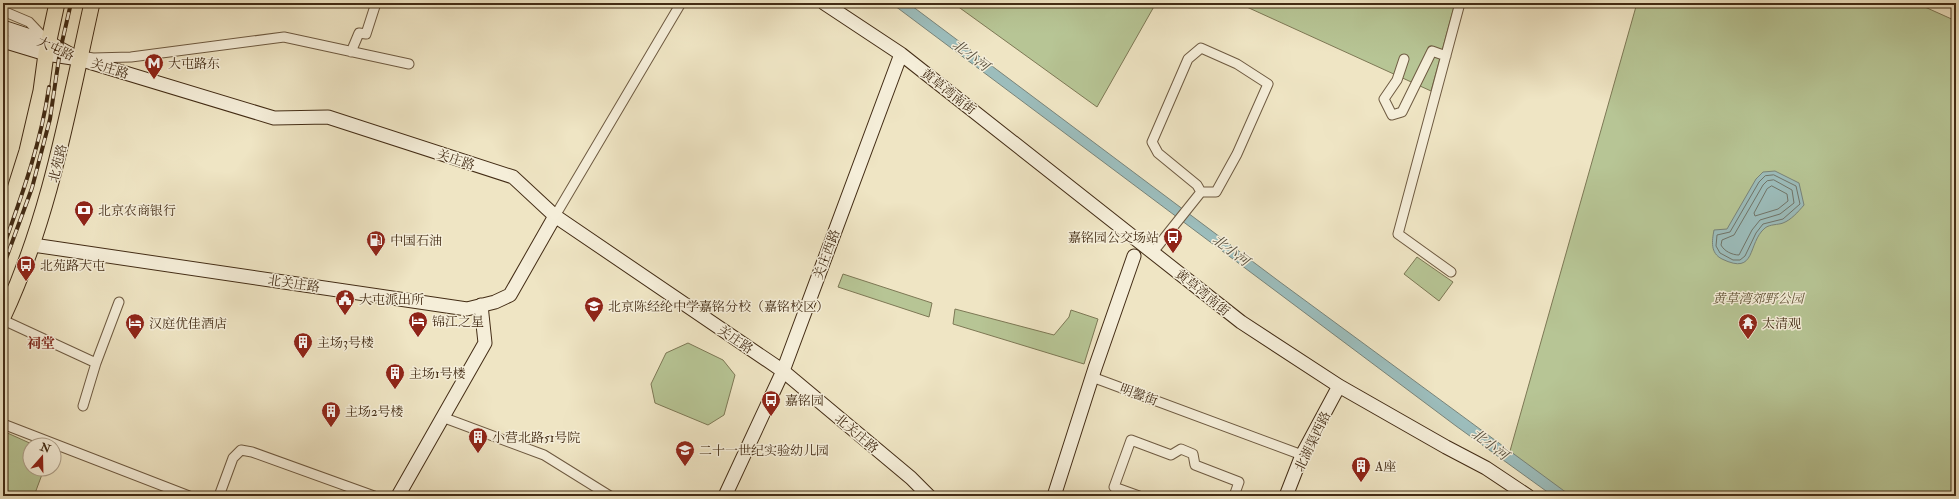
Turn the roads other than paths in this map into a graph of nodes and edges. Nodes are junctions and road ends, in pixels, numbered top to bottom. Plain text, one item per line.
1 (57, 3) edge
2 (92, 3) edge
3 (376, 3) edge
4 (681, 3) edge
5 (824, 3) edge
6 (1460, 3) edge
7 (3, 11) edge
8 (3, 27) edge
9 (3, 41) edge
10 (47, 48) junction
11 (351, 52) junction
12 (901, 54) junction
13 (1446, 56) junction
14 (80, 57) junction
15 (1404, 58) dead end
16 (409, 64) dead end
17 (1200, 192) junction
18 (555, 216) junction
19 (3, 227) edge
20 (33, 244) junction
21 (1153, 252) junction
22 (1134, 256) dead end
23 (1451, 272) dead end
24 (119, 302) dead end
25 (481, 306) junction
26 (3, 317) edge
27 (3, 320) edge
28 (96, 364) junction
29 (783, 371) junction
30 (1092, 377) junction
31 (1339, 386) junction
32 (83, 406) dead end
33 (442, 417) junction
34 (3, 424) edge
35 (1302, 455) junction
36 (189, 496) edge
37 (219, 496) edge
38 (374, 496) edge
39 (398, 496) edge
40 (610, 496) edge
41 (725, 496) edge
42 (929, 496) edge
43 (1054, 496) edge
44 (1139, 496) edge
45 (1234, 496) edge
46 (1286, 496) edge
47 (1528, 496) edge

1 - 10 main road
2 - 14 main road, 北苑路
3 - 11 street
4 - 18 street
5 - 12 street, 黄草湾南街
6 - 13 street
7 - 10 street
8 - 10 street, 大屯路
9 - 10 street, 大屯路
10 - 14 street, 大屯路
10 - 19 main road
11 - 14 street
11 - 16 street
12 - 21 street, 黄草湾南街
12 - 29 street, 关庄西路
13 - 15 street
13 - 23 street
14 - 18 street, 关庄路
14 - 20 main road, 北苑路
17 - 17 street
17 - 21 street
18 - 25 street, 北关庄路
18 - 29 street, 关庄路
20 - 25 street, 北关庄路
20 - 26 main road, 北苑路
21 - 31 street, 黄草湾南街
22 - 30 street
24 - 28 street
25 - 33 street
27 - 28 street
28 - 32 street
29 - 41 street, 关庄西路
29 - 42 street, 北关庄路
30 - 35 street, 明馨街
30 - 43 street
31 - 35 street, 北湖渠西路
31 - 47 street, 黄草湾南街
33 - 39 street
33 - 40 street
34 - 36 street
35 - 46 street, 北湖渠西路
37 - 38 street
44 - 45 street

